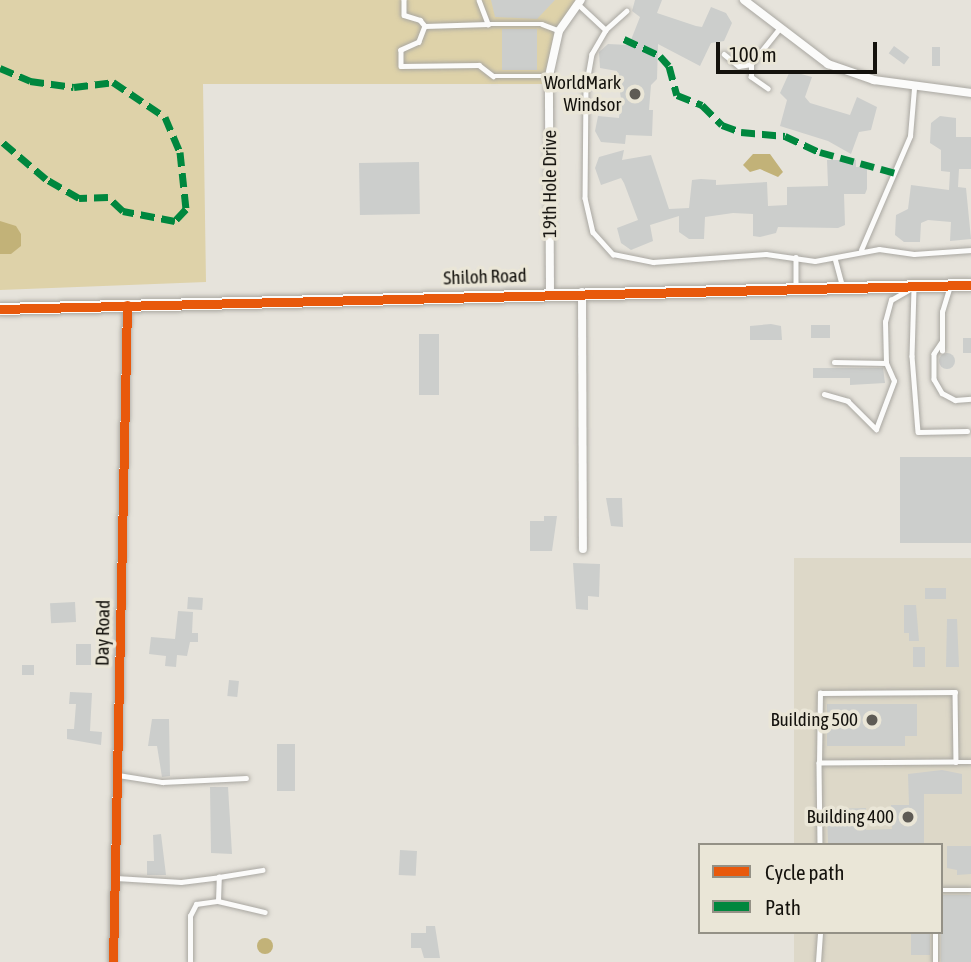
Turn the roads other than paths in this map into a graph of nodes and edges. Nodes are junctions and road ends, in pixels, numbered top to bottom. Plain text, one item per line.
1 (404, 0) edge
2 (479, 0) edge
3 (744, 0) edge
4 (579, 2) edge
5 (627, 11) dead end
6 (488, 24) junction
7 (425, 26) junction
8 (779, 29) junction
9 (606, 30) junction
10 (559, 31) junction
11 (724, 54) dead end
12 (751, 64) junction
13 (549, 76) junction
14 (914, 88) junction
15 (768, 89) dead end
16 (971, 93) edge
17 (862, 250) junction
18 (971, 250) edge
19 (796, 257) junction
20 (835, 258) junction
21 (951, 285) junction
22 (971, 285) edge
23 (842, 286) junction
24 (914, 286) junction
25 (796, 288) junction
26 (582, 292) junction
27 (550, 293) junction
28 (127, 305) junction
29 (0, 309) edge
30 (942, 342) junction
31 (942, 351) dead end
32 (834, 362) dead end
33 (886, 363) junction
34 (824, 394) dead end
35 (971, 399) edge
36 (967, 431) dead end
37 (583, 550) dead end
38 (956, 762) junction
39 (971, 762) edge
40 (819, 763) junction
41 (117, 775) junction
42 (246, 778) dead end
43 (820, 843) edge
44 (262, 870) dead end
45 (219, 877) junction
46 (115, 878) junction
47 (943, 890) edge
48 (971, 890) edge
49 (218, 901) junction
50 (265, 912) dead end
51 (820, 934) edge
52 (935, 934) edge
53 (113, 962) edge
54 (190, 962) edge
55 (818, 962) edge
56 (935, 962) edge

1 - 7 lane
2 - 6 lane
3 - 8 street
4 - 9 lane
4 - 10 street, 19th Hole Drive
5 - 9 lane
6 - 7 lane
6 - 10 lane
7 - 13 lane
8 - 12 lane
8 - 14 street
9 - 19 lane
10 - 13 street, 19th Hole Drive
11 - 12 lane
12 - 15 lane
13 - 27 street, 19th Hole Drive
14 - 16 street
14 - 17 lane
17 - 18 lane
17 - 20 lane
19 - 20 lane
19 - 25 lane
20 - 23 lane
21 - 22 main road, Shiloh Road
21 - 24 main road, Shiloh Road
21 - 30 lane
23 - 24 main road, Shiloh Road
23 - 25 main road, Shiloh Road
24 - 33 lane
24 - 36 lane
25 - 26 main road, Shiloh Road
26 - 27 main road, Shiloh Road
26 - 37 street
27 - 28 main road, Shiloh Road
28 - 29 main road, Shiloh Road
28 - 41 street, Day Road
30 - 31 lane
30 - 35 lane
32 - 33 lane
33 - 34 lane
38 - 39 lane
38 - 40 lane
38 - 40 lane
40 - 43 lane
41 - 42 lane
41 - 46 street, Day Road
44 - 45 lane
45 - 46 lane
45 - 49 lane
46 - 53 street, Day Road
47 - 48 lane
49 - 50 lane
49 - 54 lane
51 - 55 lane
52 - 56 lane

